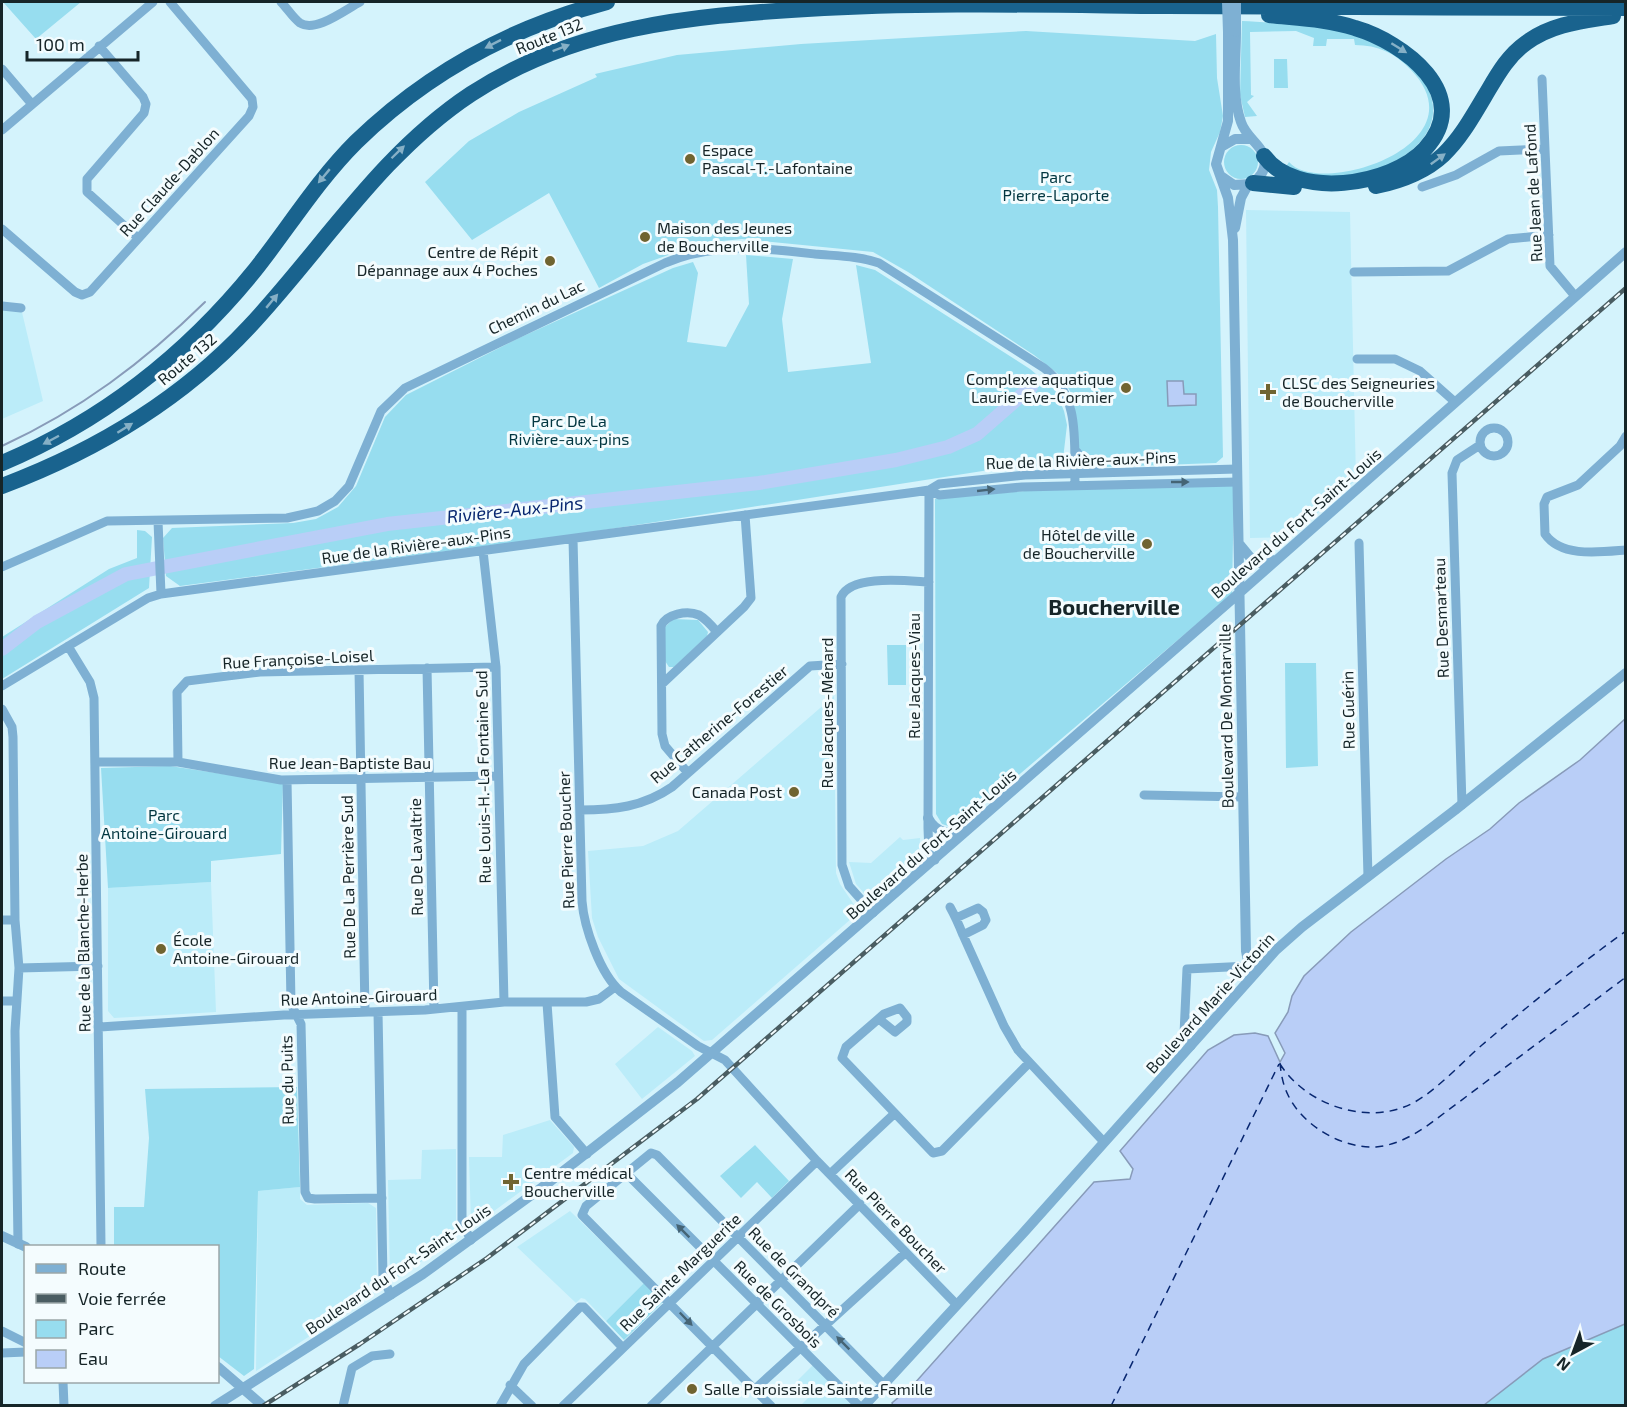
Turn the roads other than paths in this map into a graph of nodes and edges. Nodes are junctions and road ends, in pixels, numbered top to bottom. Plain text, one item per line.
1 (153, 2) edge
2 (170, 2) edge
3 (281, 2) edge
4 (360, 2) edge
5 (607, 2) edge
6 (1227, 2) edge
7 (1236, 2) edge
8 (1209, 6) junction
9 (1626, 8) edge
10 (1626, 14) edge
11 (1232, 32) junction
12 (99, 46) junction
13 (2, 69) edge
14 (1542, 79) dead end
15 (31, 103) junction
16 (2, 130) edge
17 (1250, 139) junction
18 (1221, 147) junction
19 (1545, 149) junction
20 (1264, 156) junction
21 (1219, 174) junction
22 (1251, 184) junction
23 (1422, 187) dead end
24 (2, 229) edge
25 (1549, 235) junction
26 (138, 238) junction
27 (1233, 240) junction
28 (1626, 252) edge
29 (1354, 272) dead end
30 (1575, 296) junction
31 (2, 306) edge
32 (21, 308) dead end
33 (1357, 359) dead end
34 (1455, 402) junction
35 (1626, 436) edge
36 (1074, 445) junction
37 (1480, 445) dead end
38 (2, 463) edge
39 (1237, 469) junction
40 (1053, 473) junction
41 (1075, 473) junction
42 (1104, 473) junction
43 (1237, 482) junction
44 (1075, 484) junction
45 (2, 486) edge
46 (929, 490) junction
47 (745, 515) junction
48 (158, 521) junction
49 (573, 539) junction
50 (1238, 542) junction
51 (1359, 543) dead end
52 (1626, 550) edge
53 (483, 551) junction
54 (1279, 559) junction
55 (2, 567) edge
56 (929, 582) junction
57 (162, 594) junction
58 (1239, 594) junction
59 (717, 632) junction
60 (68, 646) junction
61 (842, 664) junction
62 (496, 667) junction
63 (427, 668) junction
64 (359, 670) junction
65 (1626, 673) edge
66 (662, 684) junction
67 (2, 686) edge
68 (2, 709) edge
69 (95, 762) junction
70 (178, 762) junction
71 (688, 773) junction
72 (498, 776) junction
73 (429, 777) junction
74 (362, 779) junction
75 (287, 780) junction
76 (1144, 795) dead end
77 (1243, 797) junction
78 (1462, 805) junction
79 (580, 810) junction
80 (928, 818) junction
81 (970, 829) junction
82 (935, 860) junction
83 (1368, 877) junction
84 (950, 907) dead end
85 (873, 913) junction
86 (956, 918) junction
87 (2, 920) edge
88 (15, 920) junction
89 (963, 934) junction
90 (98, 966) junction
91 (19, 968) junction
92 (1252, 969) junction
93 (615, 987) junction
94 (2, 1001) edge
95 (16, 1001) junction
96 (504, 1002) junction
97 (547, 1003) junction
98 (462, 1007) junction
99 (434, 1009) junction
100 (365, 1012) junction
101 (378, 1012) junction
102 (296, 1015) junction
103 (879, 1019) dead end
104 (99, 1027) junction
105 (1191, 1046) junction
106 (712, 1053) junction
107 (1029, 1063) junction
108 (894, 1114) junction
109 (1104, 1142) junction
110 (587, 1154) junction
111 (817, 1161) junction
112 (626, 1173) junction
113 (830, 1174) junction
114 (382, 1198) junction
115 (860, 1204) junction
116 (2, 1236) edge
117 (738, 1238) junction
118 (471, 1240) junction
119 (101, 1245) edge
120 (22, 1246) edge
121 (905, 1253) junction
122 (714, 1261) junction
123 (781, 1280) junction
124 (391, 1295) junction
125 (670, 1303) junction
126 (756, 1304) junction
127 (957, 1305) junction
128 (825, 1325) junction
129 (2, 1331) edge
130 (24, 1342) edge
131 (712, 1346) junction
132 (801, 1347) junction
133 (623, 1348) junction
134 (24, 1352) edge
135 (2, 1353) edge
136 (390, 1354) dead end
137 (219, 1368) edge
138 (63, 1383) edge
139 (510, 1384) junction
140 (884, 1385) junction
141 (243, 1389) junction
142 (754, 1389) junction
143 (64, 1406) edge
144 (215, 1406) edge
145 (263, 1406) edge
146 (343, 1406) edge
147 (500, 1406) edge
148 (532, 1406) edge
149 (563, 1406) edge
150 (651, 1406) edge
151 (771, 1406) edge
152 (859, 1406) edge
153 (864, 1406) edge

1 - 12 street
2 - 26 street, Rue Claude-Dablon
3 - 4 street
5 -> 38 highway, Route 132
6 - 11 street, Boulevard De Montarville, bridge
7 - 11 street, Boulevard De Montarville, bridge
8 - 9 highway, Route 132
8 -> 20 highway
45 -> 8 highway, Route 132
22 -> 10 highway
11 - 17 street, Boulevard De Montarville
11 - 18 street, Boulevard De Montarville
12 - 15 street
12 - 26 street
13 - 15 street
14 - 19 street, Rue Jean de Lafond
15 - 16 street
17 - 18 street
17 - 20 street, Boulevard De Montarville
18 - 21 street, Boulevard De Montarville
19 - 23 street
19 - 25 street, Rue Jean de Lafond
20 - 22 street, Boulevard De Montarville
21 - 22 street
21 - 27 street, Boulevard De Montarville
22 - 27 street, Boulevard De Montarville
24 - 26 street, Rue Claude-Dablon
25 - 29 street
25 - 30 street, Rue Jean de Lafond
27 - 39 street, Boulevard De Montarville
28 - 30 street, Boulevard du Fort-Saint-Louis
30 - 34 street, Boulevard du Fort-Saint-Louis
31 - 32 street
33 - 34 street
34 - 54 street, Boulevard du Fort-Saint-Louis
35 - 52 street
36 - 40 street
36 - 41 street, Chemin du Lac
36 - 42 street
36 - 48 street, Chemin du Lac
37 - 78 street, Rue Desmarteau
39 - 42 street, Rue de la Rivière-aux-Pins
39 - 43 street, Boulevard De Montarville
40 - 41 street, Rue de la Rivière-aux-Pins
40 - 46 street, Rue de la Rivière-aux-Pins
41 - 42 street, Rue de la Rivière-aux-Pins
41 - 44 street, Chemin du Lac
44 -> 43 street, Rue de la Rivière-aux-Pins
43 - 50 street, Boulevard De Montarville
46 -> 44 street, Rue de la Rivière-aux-Pins
46 - 47 street, Rue de la Rivière-aux-Pins
46 - 56 street, Rue Jacques-Viau
47 - 49 street, Rue de la Rivière-aux-Pins
47 - 59 street
48 - 55 street, Chemin du Lac
48 - 57 street
49 - 53 street, Rue de la Rivière-aux-Pins
49 - 79 street, Rue Pierre Boucher
50 - 54 street
50 - 58 street, Boulevard De Montarville
51 - 83 street, Rue Guérin
53 - 57 street, Rue de la Rivière-aux-Pins
53 - 62 street, Rue Louis-H.-La Fontaine Sud
54 - 58 street, Boulevard du Fort-Saint-Louis
56 - 61 street, Rue Jacques-Ménard
56 - 80 street, Rue Jacques-Viau
57 - 60 street, Rue de la Rivière-aux-Pins
58 - 77 street, Boulevard De Montarville
58 - 81 street, Boulevard du Fort-Saint-Louis
59 - 66 street
59 - 66 street
60 - 67 street, Rue de la Rivière-aux-Pins
60 - 69 street, Rue de la Blanche-Herbe
61 - 71 street, Rue Catherine-Forestier
61 - 85 street, Rue Jacques-Ménard
62 - 63 street, Rue Françoise-Loisel
62 - 72 street, Rue Louis-H.-La Fontaine Sud
63 - 64 street, Rue Françoise-Loisel
63 - 73 street, Rue De Lavaltrie
64 - 70 street, Rue Françoise-Loisel
64 - 74 street, Rue De La Perrière Sud
65 - 78 street, Boulevard Marie-Victorin
66 - 71 street
68 - 88 street
69 - 70 street, Rue Jean-Baptiste Bau
69 - 90 street, Rue de la Blanche-Herbe
70 - 75 street, Rue Jean-Baptiste Bau
71 - 79 street, Rue Catherine-Forestier
72 - 73 street, Rue Jean-Baptiste Bau
72 - 96 street, Rue Louis-H.-La Fontaine Sud
73 - 74 street, Rue Jean-Baptiste Bau
73 - 99 street, Rue De Lavaltrie
74 - 75 street, Rue Jean-Baptiste Bau
74 - 100 street, Rue De La Perrière Sud
75 - 102 street, Rue du Puits
76 - 77 street
77 - 92 street, Boulevard De Montarville
78 - 83 street, Boulevard Marie-Victorin
79 - 93 street, Rue Pierre Boucher
80 - 81 street
80 - 82 street, Rue Jacques-Viau
81 - 82 street, Boulevard du Fort-Saint-Louis
82 - 85 street, Boulevard du Fort-Saint-Louis
83 - 92 street, Boulevard Marie-Victorin
84 - 86 street
85 - 106 street, Boulevard du Fort-Saint-Louis
86 - 89 street
86 - 89 street
87 - 88 street
88 - 91 street
89 - 107 street
90 - 91 street
90 - 104 street, Rue de la Blanche-Herbe
91 - 95 street
92 - 105 street, Boulevard Marie-Victorin
92 - 105 street
93 - 97 street, Rue Antoine-Girouard
93 - 106 street, Rue Pierre Boucher
94 - 95 street
95 - 120 street
96 - 97 street, Rue Antoine-Girouard
96 - 98 street, Rue Antoine-Girouard
97 - 110 street
98 - 99 street, Rue Antoine-Girouard
98 - 118 street
99 - 101 street, Rue Antoine-Girouard
100 - 101 street, Rue Antoine-Girouard
100 - 102 street, Rue Antoine-Girouard
101 - 114 street
102 - 104 street, Rue Antoine-Girouard
102 - 114 street, Rue du Puits
103 - 108 street
104 - 119 street, Rue de la Blanche-Herbe
105 - 109 street, Boulevard Marie-Victorin
106 - 110 street, Boulevard du Fort-Saint-Louis
106 - 111 street, Rue Pierre Boucher
107 - 108 street
107 - 109 street
108 - 113 street
109 - 127 street, Boulevard Marie-Victorin
110 - 118 street, Boulevard du Fort-Saint-Louis
111 - 113 street, Rue Pierre Boucher
111 - 117 street, Rue Sainte Marguerite
112 - 117 street, Rue de Grandpré
122 -> 112 street, Rue de Grosbois
112 - 125 street
113 - 115 street, Rue Pierre Boucher
114 - 124 street
115 - 121 street, Rue Pierre Boucher
115 - 123 street
116 - 120 street
117 - 122 street, Rue Sainte Marguerite
117 - 123 street, Rue de Grandpré
118 - 124 street, Boulevard du Fort-Saint-Louis
121 - 127 street, Rue Pierre Boucher
121 - 128 street
122 - 125 street, Rue Sainte Marguerite
122 - 126 street, Rue de Grosbois
123 - 126 street
123 - 128 street, Rue de Grandpré
124 - 141 street, Boulevard du Fort-Saint-Louis
125 -> 131 street
125 - 133 street, Rue Sainte Marguerite
126 - 131 street
126 - 132 street, Rue de Grosbois
127 - 140 street, Boulevard Marie-Victorin
128 - 132 street
140 -> 128 street, Rue de Grandpré
129 - 130 street
131 - 142 street
131 - 150 street
132 - 142 street
132 - 152 street, Rue de Grosbois
133 - 139 street
133 - 149 street, Rue Sainte Marguerite
134 - 135 street
136 - 146 street
137 - 141 street
138 - 143 street
139 - 147 street
139 - 148 street
140 - 153 street, Boulevard Marie-Victorin
141 - 144 street, Boulevard du Fort-Saint-Louis
141 - 145 street
142 - 151 street

